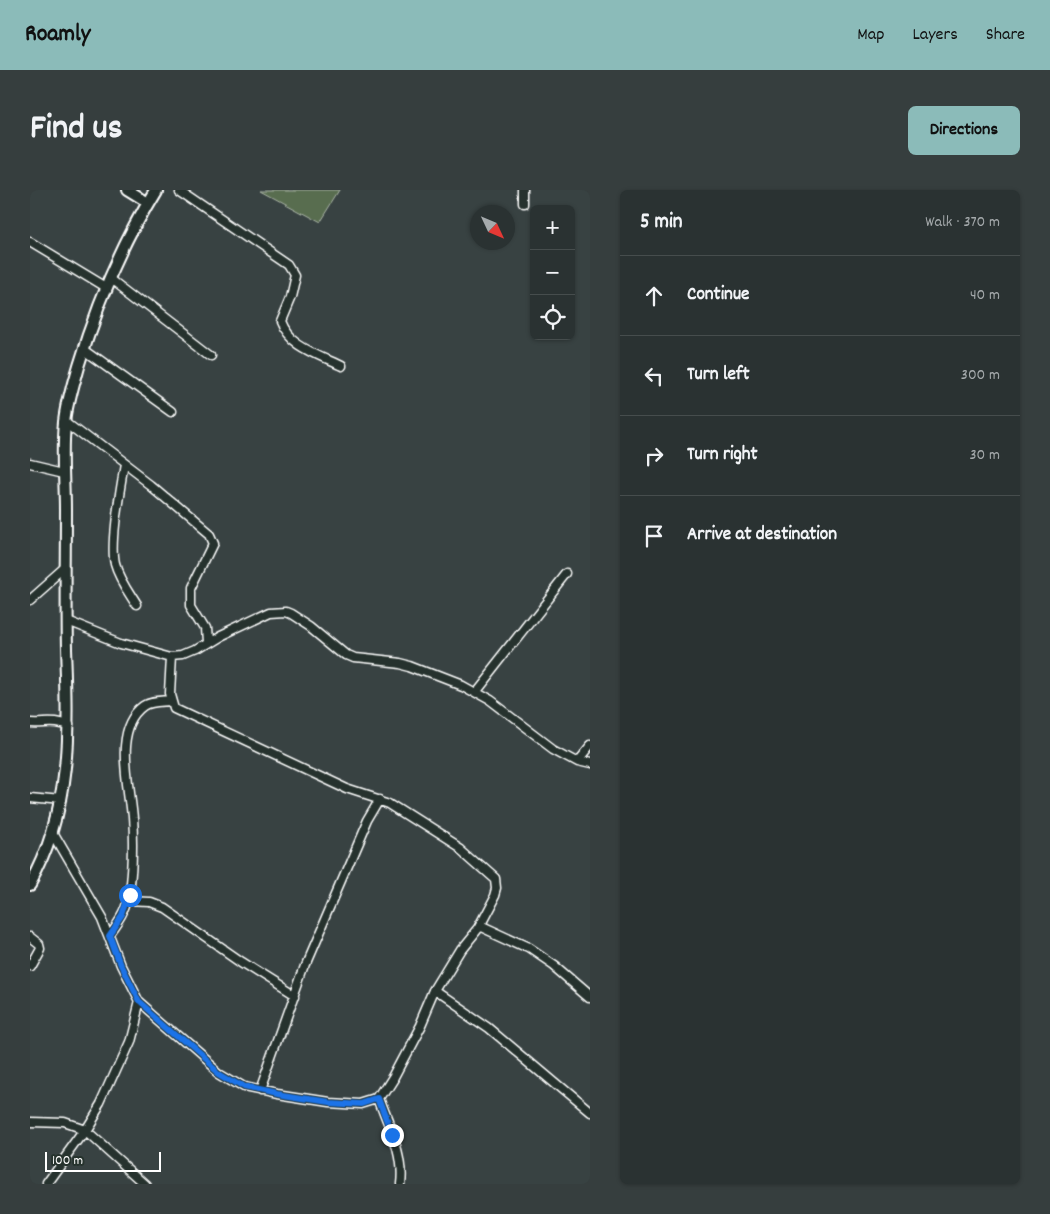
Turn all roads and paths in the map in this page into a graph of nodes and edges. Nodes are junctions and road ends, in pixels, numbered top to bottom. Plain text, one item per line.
1 (127, 190) edge
2 (156, 190) edge
3 (179, 190) edge
4 (525, 190) edge
5 (148, 203) junction
6 (525, 204) dead end
7 (30, 242) edge
8 (108, 283) junction
9 (84, 348) junction
10 (211, 355) dead end
11 (341, 366) dead end
12 (173, 412) dead end
13 (66, 420) junction
14 (30, 463) edge
15 (124, 465) junction
16 (64, 471) junction
17 (65, 569) junction
18 (567, 574) dead end
19 (30, 600) edge
20 (136, 606) dead end
21 (66, 621) junction
22 (206, 643) junction
23 (172, 657) junction
24 (475, 692) junction
25 (171, 701) junction
26 (30, 723) edge
27 (68, 727) junction
28 (590, 746) edge
29 (577, 762) junction
30 (590, 765) edge
31 (30, 798) edge
32 (380, 799) junction
33 (61, 800) junction
34 (53, 833) junction
35 (30, 885) edge
36 (129, 901) junction
37 (479, 926) junction
38 (110, 936) junction
39 (30, 937) edge
40 (30, 966) edge
41 (436, 990) junction
42 (295, 996) junction
43 (590, 997) edge
44 (139, 1002) junction
45 (260, 1091) junction
46 (379, 1099) junction
47 (590, 1114) edge
48 (30, 1122) edge
49 (85, 1130) junction
50 (46, 1184) edge
51 (145, 1184) edge
52 (400, 1184) edge

1 - 5 main road
2 - 5 main road
3 - 11 street
4 - 6 street
5 - 8 main road
7 - 8 street
8 - 9 main road
8 - 10 street
9 - 12 street
9 - 13 main road
13 - 15 street
13 - 16 main road
14 - 16 street
15 - 20 street
15 - 22 street
16 - 17 main road
17 - 19 street
17 - 21 main road
18 - 24 street
21 - 23 street
21 - 27 main road
22 - 23 street
22 - 24 street
23 - 25 street
24 - 29 street
25 - 32 street
25 - 36 street
26 - 27 street
27 - 33 main road
28 - 29 street
29 - 30 street
31 - 33 street
32 - 37 street
32 - 42 street
33 - 34 main road
34 - 35 main road
34 - 38 street
36 - 38 street
36 - 42 street
37 - 41 street
37 - 43 street
38 - 44 street
39 - 40 street
41 - 46 street
41 - 47 street
42 - 45 street
44 - 45 street
44 - 49 street
45 - 46 street
46 - 52 street
48 - 49 street
49 - 50 street
49 - 51 street

